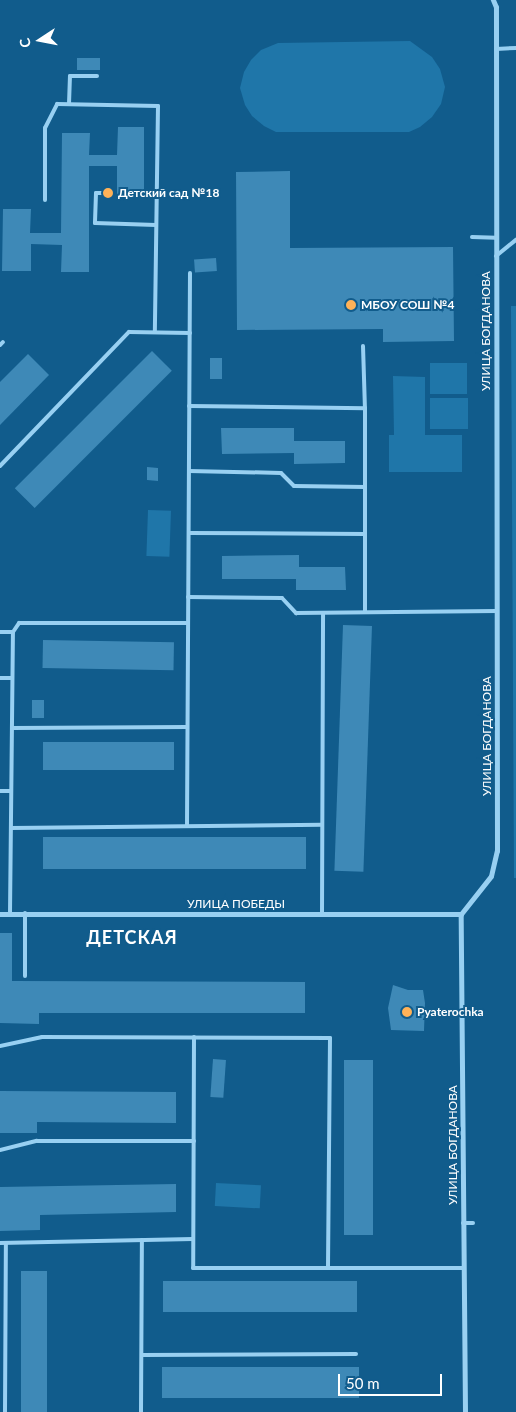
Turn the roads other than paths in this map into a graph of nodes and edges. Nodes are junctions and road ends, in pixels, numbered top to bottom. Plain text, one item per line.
1 (493, 0) edge
2 (516, 48) edge
3 (496, 49) junction
4 (97, 76) dead end
5 (69, 104) junction
6 (110, 194) dead end
7 (45, 200) dead end
8 (156, 225) junction
9 (472, 237) dead end
10 (496, 238) junction
11 (516, 240) edge
12 (496, 256) junction
13 (190, 273) dead end
14 (155, 332) junction
15 (190, 333) junction
16 (363, 346) dead end
17 (189, 406) junction
18 (365, 408) junction
19 (0, 466) edge
20 (189, 472) junction
21 (365, 487) junction
22 (188, 533) junction
23 (365, 534) junction
24 (188, 597) junction
25 (365, 611) junction
26 (497, 611) junction
27 (323, 613) junction
28 (188, 622) junction
29 (0, 632) edge
30 (12, 632) junction
31 (0, 678) edge
32 (11, 678) junction
33 (12, 728) junction
34 (188, 728) junction
35 (0, 791) edge
36 (11, 792) junction
37 (322, 825) junction
38 (187, 826) junction
39 (11, 828) junction
40 (10, 913) junction
41 (25, 913) junction
42 (0, 914) edge
43 (322, 914) junction
44 (461, 914) junction
45 (25, 976) dead end
46 (194, 1037) junction
47 (0, 1046) edge
48 (194, 1141) junction
49 (0, 1150) edge
50 (463, 1223) junction
51 (472, 1223) dead end
52 (142, 1240) junction
53 (193, 1240) junction
54 (0, 1243) edge
55 (6, 1243) junction
56 (328, 1268) junction
57 (464, 1268) junction
58 (356, 1354) dead end
59 (142, 1355) junction
60 (5, 1412) edge
61 (141, 1412) edge
62 (464, 1412) edge

1 - 3 street, УЛИЦА БОГДАНОВА
2 - 3 lane
3 - 10 street, УЛИЦА БОГДАНОВА
4 - 5 lane
5 - 7 lane
5 - 8 lane
6 - 8 lane
8 - 14 lane
9 - 10 lane
10 - 12 street, УЛИЦА БОГДАНОВА
11 - 12 lane
12 - 26 street, УЛИЦА БОГДАНОВА
13 - 15 lane
14 - 15 lane
14 - 19 lane
15 - 17 lane
16 - 18 lane
17 - 18 lane
17 - 20 lane
18 - 21 lane
20 - 21 lane
20 - 22 lane
21 - 23 lane
22 - 23 lane
22 - 24 lane
23 - 25 lane
24 - 27 lane
24 - 28 lane
25 - 26 lane
25 - 27 lane
26 - 44 street, УЛИЦА БОГДАНОВА
27 - 37 lane
28 - 30 lane
28 - 34 lane
29 - 30 lane
30 - 32 lane
31 - 32 lane
32 - 33 lane
33 - 34 lane
33 - 36 lane
34 - 38 lane
35 - 36 lane
36 - 39 lane
37 - 38 lane
37 - 43 lane
38 - 39 lane
39 - 40 lane
40 - 41 street, УЛИЦА ПОБЕДЫ
40 - 42 street, УЛИЦА ПОБЕДЫ
41 - 43 street, УЛИЦА ПОБЕДЫ
41 - 45 lane
43 - 44 street, УЛИЦА ПОБЕДЫ
44 - 50 street, УЛИЦА БОГДАНОВА
46 - 47 lane
46 - 48 lane
46 - 56 lane
48 - 49 lane
48 - 53 lane
50 - 51 lane
50 - 57 street, УЛИЦА БОГДАНОВА
52 - 53 lane
52 - 55 lane
52 - 59 lane
53 - 56 lane
54 - 55 lane
55 - 60 lane
56 - 57 lane
57 - 62 street, УЛИЦА БОГДАНОВА
58 - 59 lane
59 - 61 lane

